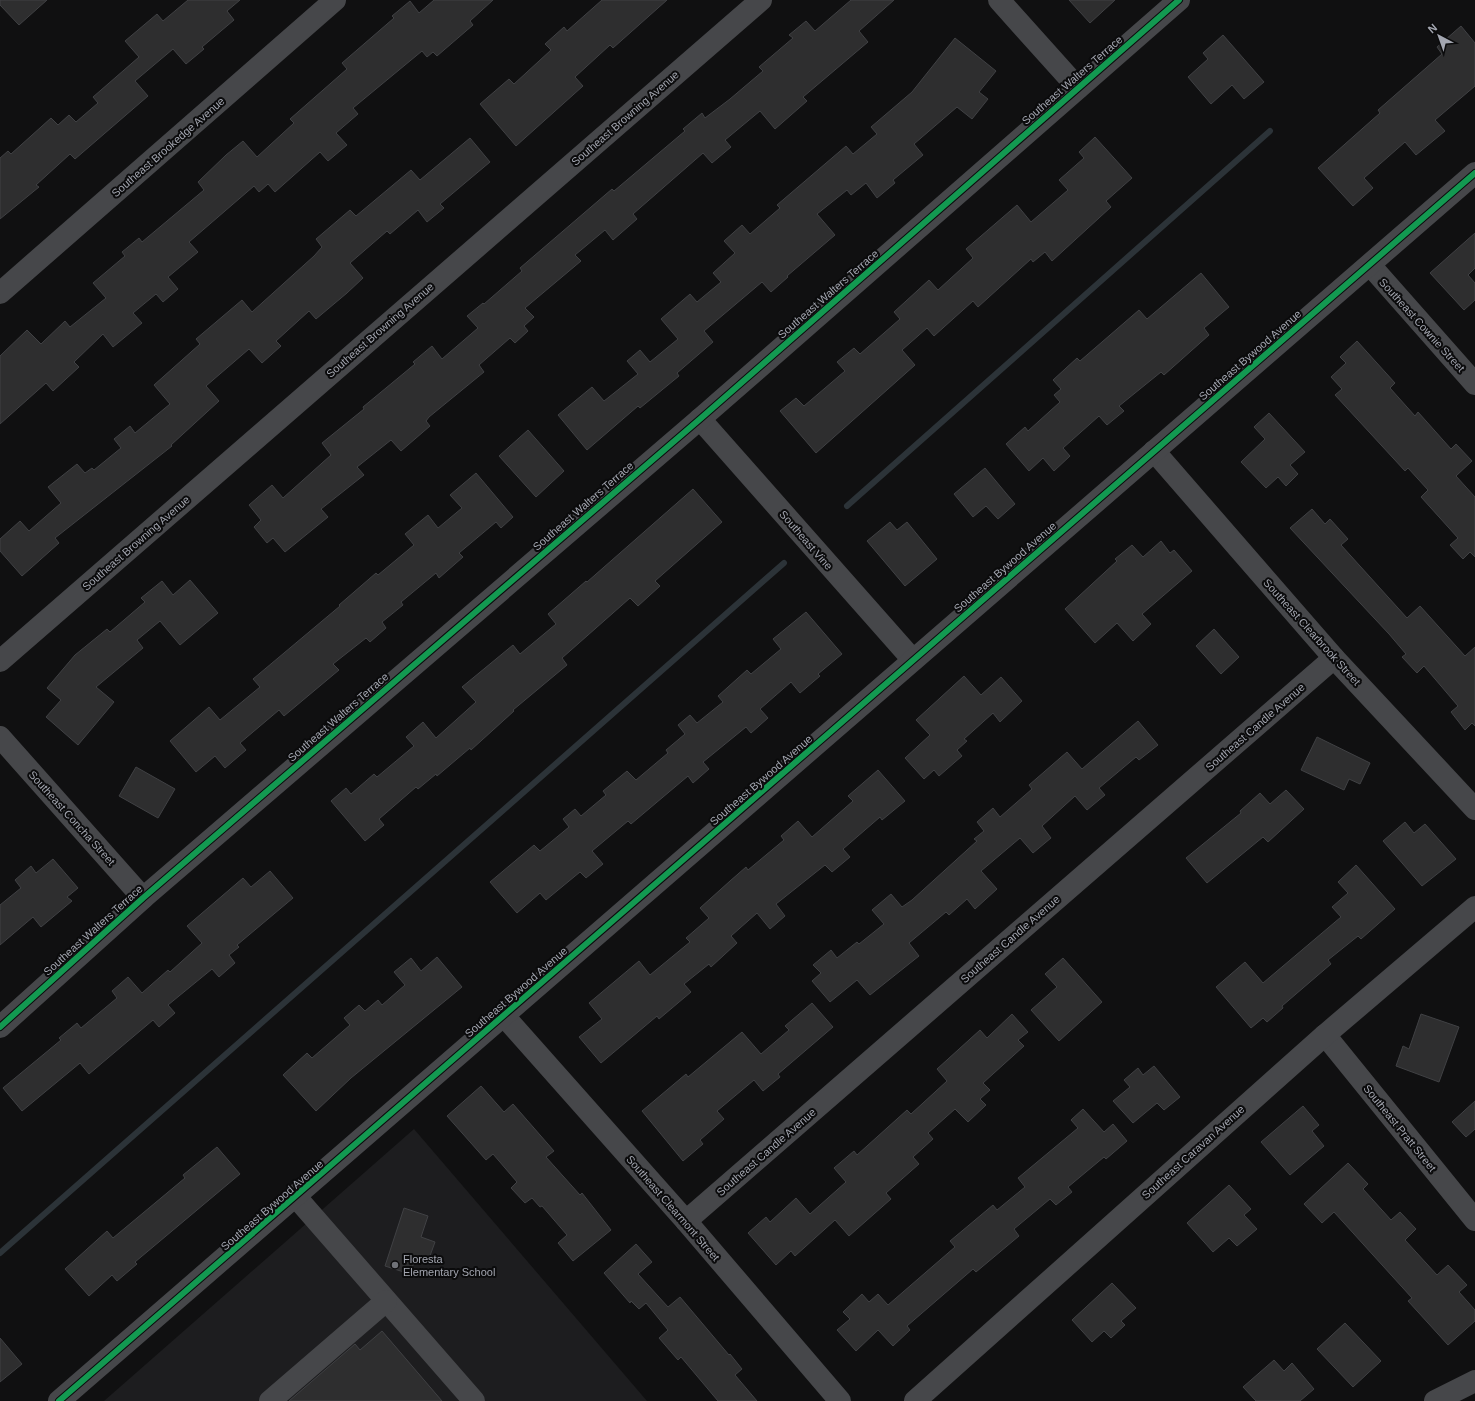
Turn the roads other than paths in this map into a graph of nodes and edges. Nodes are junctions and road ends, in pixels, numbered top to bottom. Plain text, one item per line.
1 (335, 0) edge
2 (761, 0) edge
3 (999, 0) edge
4 (1180, 0) edge
5 (1078, 88) junction
6 (1475, 173) edge
7 (1370, 265) junction
8 (0, 294) edge
9 (1475, 384) edge
10 (700, 419) junction
11 (1154, 450) junction
12 (1334, 658) junction
13 (913, 660) junction
14 (0, 661) edge
15 (0, 737) edge
16 (1475, 809) edge
17 (143, 898) junction
18 (1475, 907) edge
19 (504, 1016) junction
20 (0, 1026) edge
21 (1325, 1035) junction
22 (296, 1197) junction
23 (1475, 1220) edge
24 (686, 1221) junction
25 (386, 1301) junction
26 (1475, 1381) edge
27 (71, 1398) edge
28 (270, 1401) edge
29 (474, 1401) edge
30 (840, 1401) edge
31 (915, 1401) edge
32 (1435, 1401) edge

1 - 8 street, Southeast Brookedge Avenue
2 - 14 street, Southeast Browning Avenue
3 - 5 street
4 - 5 street, Southeast Walters Terrace
5 - 10 street, Southeast Walters Terrace
6 - 7 street, Southeast Bywood Avenue
7 - 9 street, Southeast Cownie Street
7 - 11 street, Southeast Bywood Avenue
10 - 13 street, Southeast Vine
10 - 17 street, Southeast Walters Terrace
11 - 12 street, Southeast Clearbrook Street
11 - 13 street, Southeast Bywood Avenue
12 - 16 street, Southeast Clearbrook Street
12 - 24 street, Southeast Candle Avenue
13 - 19 street, Southeast Bywood Avenue
15 - 17 street, Southeast Concha Street
17 - 20 street, Southeast Walters Terrace
18 - 21 street, Southeast Caravan Avenue
19 - 22 street, Southeast Bywood Avenue
19 - 24 street, Southeast Clearmont Street
21 - 23 street, Southeast Pratt Street
21 - 31 street, Southeast Caravan Avenue
22 - 25 street
22 - 27 street, Southeast Bywood Avenue
24 - 30 street, Southeast Clearmont Street
25 - 28 street
25 - 29 street
26 - 32 street

